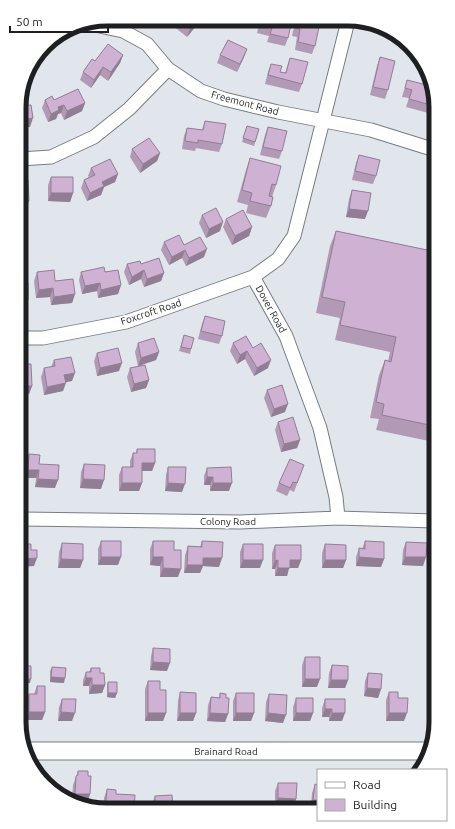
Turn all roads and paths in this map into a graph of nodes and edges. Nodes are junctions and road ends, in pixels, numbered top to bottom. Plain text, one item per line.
1 (100, 26) edge
2 (347, 26) edge
3 (168, 69) junction
4 (324, 120) junction
5 (429, 148) edge
6 (26, 159) edge
7 (253, 277) junction
8 (26, 338) edge
9 (338, 518) junction
10 (26, 519) edge
11 (429, 521) edge
12 (31, 751) edge
13 (424, 751) edge

1 - 3 street, Freemont Road
2 - 4 street, Dover Road
3 - 4 street, Freemont Road
3 - 6 street
4 - 5 street, Freemont Road
4 - 7 street, Dover Road
7 - 8 street, Foxcroft Road
7 - 9 street, Dover Road
9 - 10 street, Colony Road
9 - 11 street, Colony Road
12 - 13 main road, Brainard Road

